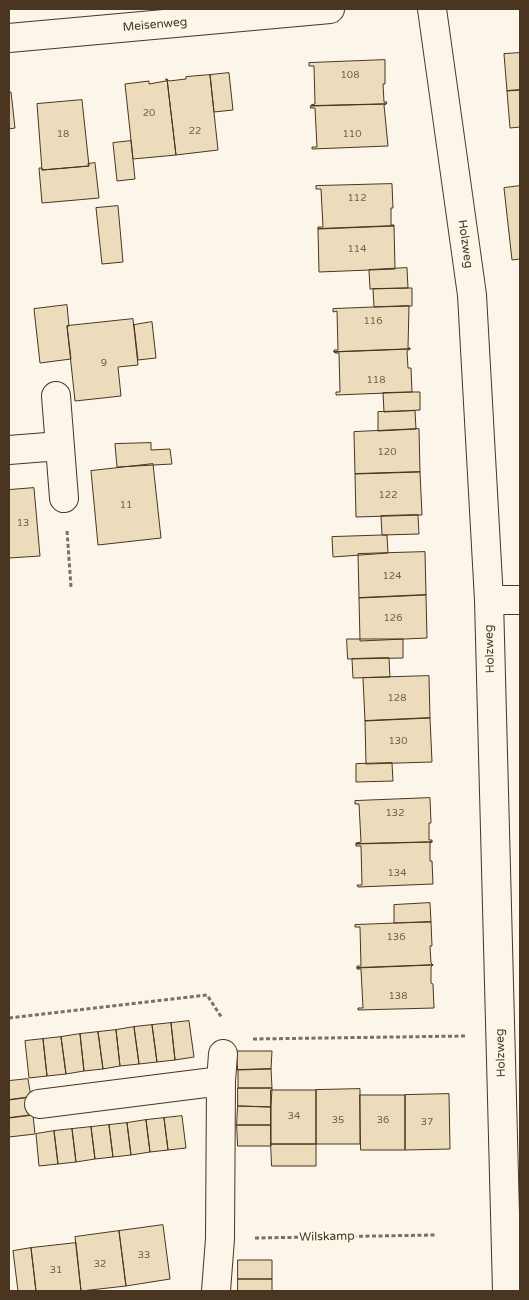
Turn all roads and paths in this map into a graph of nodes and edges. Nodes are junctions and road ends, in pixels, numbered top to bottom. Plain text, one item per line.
1 (330, 9) edge
2 (432, 9) edge
3 (9, 38) edge
4 (56, 396) dead end
5 (60, 446) junction
6 (9, 450) edge
7 (64, 498) joint
8 (72, 587) dead end
9 (488, 600) junction
10 (520, 600) edge
11 (9, 1018) edge
12 (510, 1034) edge
13 (230, 1047) junction
14 (221, 1081) junction
15 (39, 1104) dead end
16 (435, 1235) dead end
17 (220, 1239) junction
18 (216, 1291) edge
19 (507, 1291) edge

1 - 3 street, Meisenweg
2 - 9 street, Holzweg
4 - 5 street
5 - 6 street
5 - 7 street
7 - 8 path
9 - 10 street
9 - 12 street, Holzweg
11 - 13 path
12 - 13 path
12 - 19 street, Holzweg
13 - 14 street
14 - 15 street
14 - 17 street
16 - 17 path, Wilskamp
17 - 18 street

